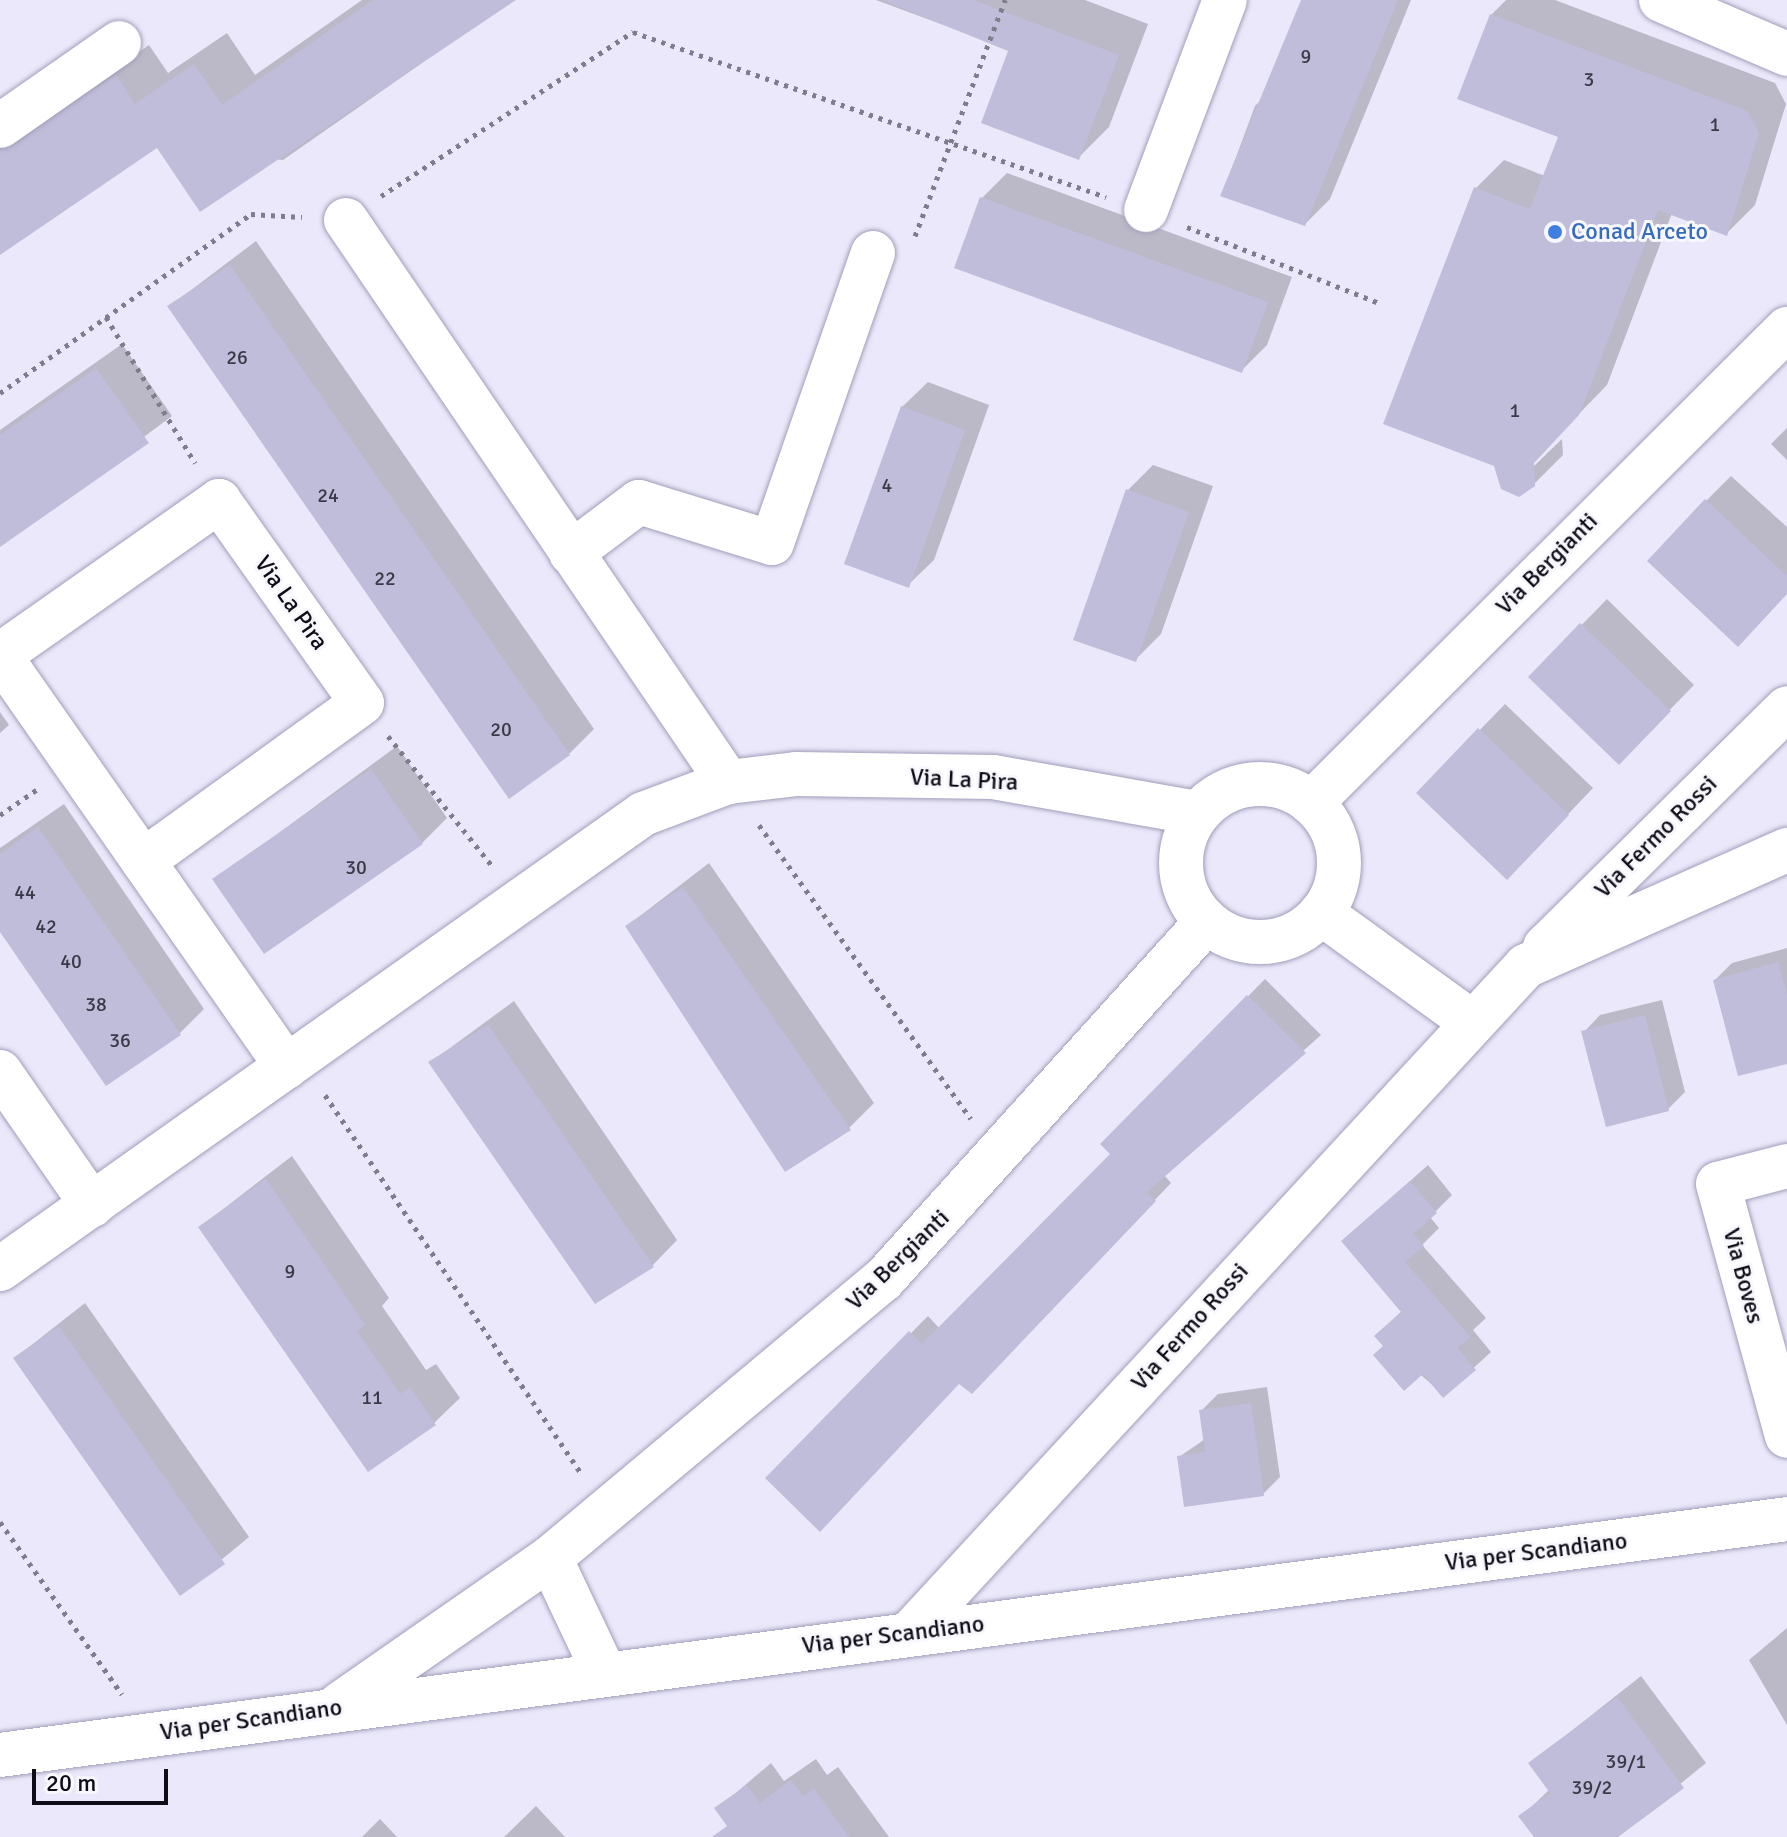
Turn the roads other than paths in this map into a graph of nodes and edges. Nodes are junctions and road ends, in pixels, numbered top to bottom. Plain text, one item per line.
1 (1225, 0) edge
2 (1661, 0) edge
3 (119, 43) dead end
4 (1787, 54) edge
5 (0, 126) edge
6 (1146, 210) road end
7 (346, 220) road end
8 (873, 253) road end
9 (1787, 329) edge
10 (571, 553) junction
11 (0, 655) edge
12 (1787, 708) edge
13 (728, 782) junction
14 (1311, 803) junction
15 (1198, 813) junction
16 (1787, 850) edge
17 (143, 861) junction
18 (1321, 913) junction
19 (1207, 922) junction
20 (1526, 966) junction
21 (1470, 1021) junction
22 (293, 1062) junction
23 (0, 1072) edge
24 (1787, 1166) edge
25 (92, 1205) junction
26 (0, 1269) edge
27 (1787, 1436) edge
28 (1787, 1519) edge
29 (550, 1558) junction
30 (910, 1633) junction
31 (604, 1672) junction
32 (335, 1708) junction
33 (0, 1755) edge

1 - 6 street
2 - 4 street
3 - 5 street
7 - 10 street
8 - 10 street
9 - 14 street, Via Bergianti
10 - 13 street
11 - 17 street
11 - 17 street, Via La Pira
12 - 20 street, Via Fermo Rossi
13 - 15 street, Via La Pira
13 - 22 street, Via La Pira
14 - 15 street
14 - 18 street
15 - 19 street
16 - 20 street, Via Fermo Rossi
17 - 22 street
18 - 19 street
18 - 21 street
19 - 29 street, Via Bergianti
20 - 21 street, Via Fermo Rossi
21 - 30 street, Via Fermo Rossi
22 - 25 street, Via La Pira
23 - 25 street
24 - 27 street, Via Boves
25 - 26 street, Via La Pira
28 - 30 street, Via per Scandiano
29 - 31 street
29 - 32 street, Via Bergianti
30 - 31 street, Via per Scandiano
31 - 32 street, Via per Scandiano
32 - 33 street, Via per Scandiano

